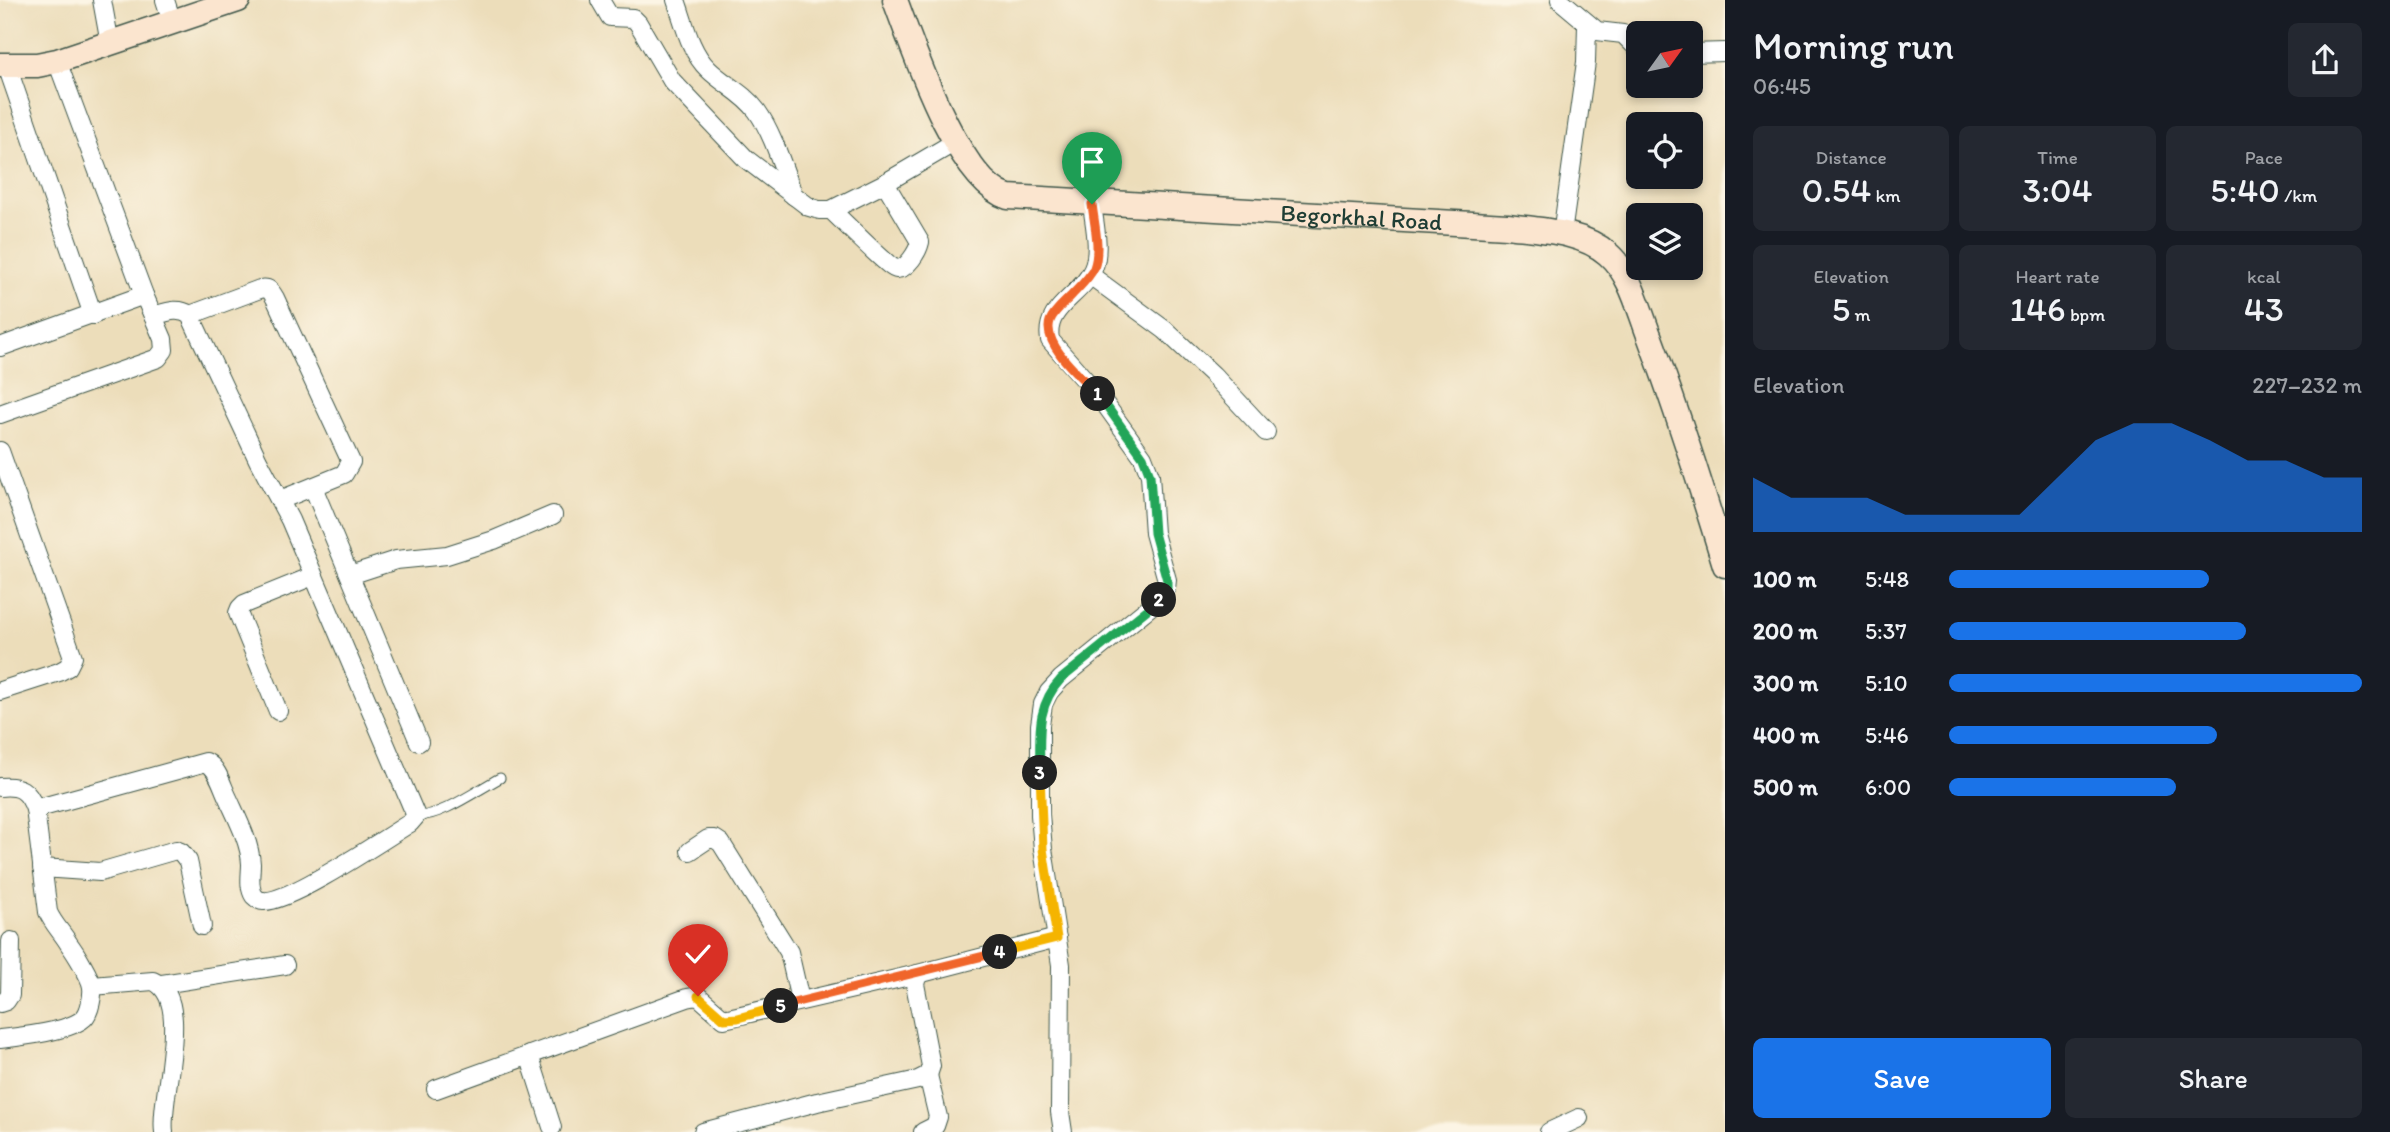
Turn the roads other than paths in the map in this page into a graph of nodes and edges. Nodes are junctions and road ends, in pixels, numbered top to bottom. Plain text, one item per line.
1 (103, 0) edge
2 (234, 0) edge
3 (600, 0) edge
4 (676, 0) edge
5 (895, 0) edge
6 (1560, 0) edge
7 (169, 11) edge
8 (1587, 25) junction
9 (1626, 37) edge
10 (110, 44) junction
11 (1725, 52) edge
12 (1703, 53) edge
13 (57, 61) junction
14 (4, 65) edge
15 (955, 142) junction
16 (885, 183) junction
17 (794, 196) junction
18 (1092, 204) junction
19 (831, 210) junction
20 (1562, 234) junction
21 (1090, 275) junction
22 (144, 295) junction
23 (93, 315) junction
24 (190, 315) junction
25 (153, 316) junction
26 (0, 347) edge
27 (0, 414) edge
28 (1266, 432) dead end
29 (0, 451) edge
30 (313, 487) junction
31 (281, 500) junction
32 (553, 515) dead end
33 (1725, 565) edge
34 (350, 575) junction
35 (313, 576) junction
36 (0, 691) edge
37 (278, 711) dead end
38 (419, 742) dead end
39 (500, 778) dead end
40 (0, 787) edge
41 (35, 809) junction
42 (416, 816) junction
43 (690, 851) dead end
44 (42, 868) junction
45 (202, 926) dead end
46 (1057, 938) junction
47 (11, 941) dead end
48 (285, 965) dead end
49 (918, 974) junction
50 (162, 984) junction
51 (92, 986) junction
52 (800, 1000) junction
53 (0, 1003) edge
54 (0, 1040) edge
55 (529, 1055) junction
56 (928, 1075) junction
57 (436, 1089) dead end
58 (1579, 1118) dead end
59 (751, 1125) edge
60 (552, 1127) dead end
61 (164, 1132) edge
62 (703, 1132) edge
63 (923, 1132) edge
64 (1063, 1132) edge
65 (1549, 1132) edge

1 - 10 street
2 - 7 street
3 - 17 street
4 - 17 street
5 - 15 street, Begorkhal Road
6 - 8 street
7 - 10 street
8 - 9 street
8 - 20 street
10 - 13 street
11 - 12 street
13 - 14 street
13 - 22 street
14 - 23 street
15 - 16 street
15 - 18 street, Begorkhal Road
16 - 19 street
16 - 19 street
17 - 19 street
18 - 20 street, Begorkhal Road
18 - 21 street
20 - 33 street, Begorkhal Road
21 - 28 street
21 - 46 street
22 - 23 street
22 - 25 street
23 - 26 street
24 - 25 street
24 - 30 street
24 - 31 street
25 - 27 street
29 - 36 street
30 - 31 street
30 - 34 street
31 - 35 street
32 - 34 street
34 - 38 street
35 - 37 street
35 - 42 street
39 - 42 lane
40 - 41 street
41 - 42 street
41 - 44 street
43 - 52 street
44 - 45 street
44 - 51 street
46 - 49 street
46 - 64 street
47 - 53 street
48 - 50 street
49 - 52 street
49 - 56 street
50 - 51 street
50 - 61 street
51 - 54 street
52 - 55 street
55 - 57 street
55 - 60 street
56 - 59 street
56 - 63 street
58 - 65 street
59 - 62 street

